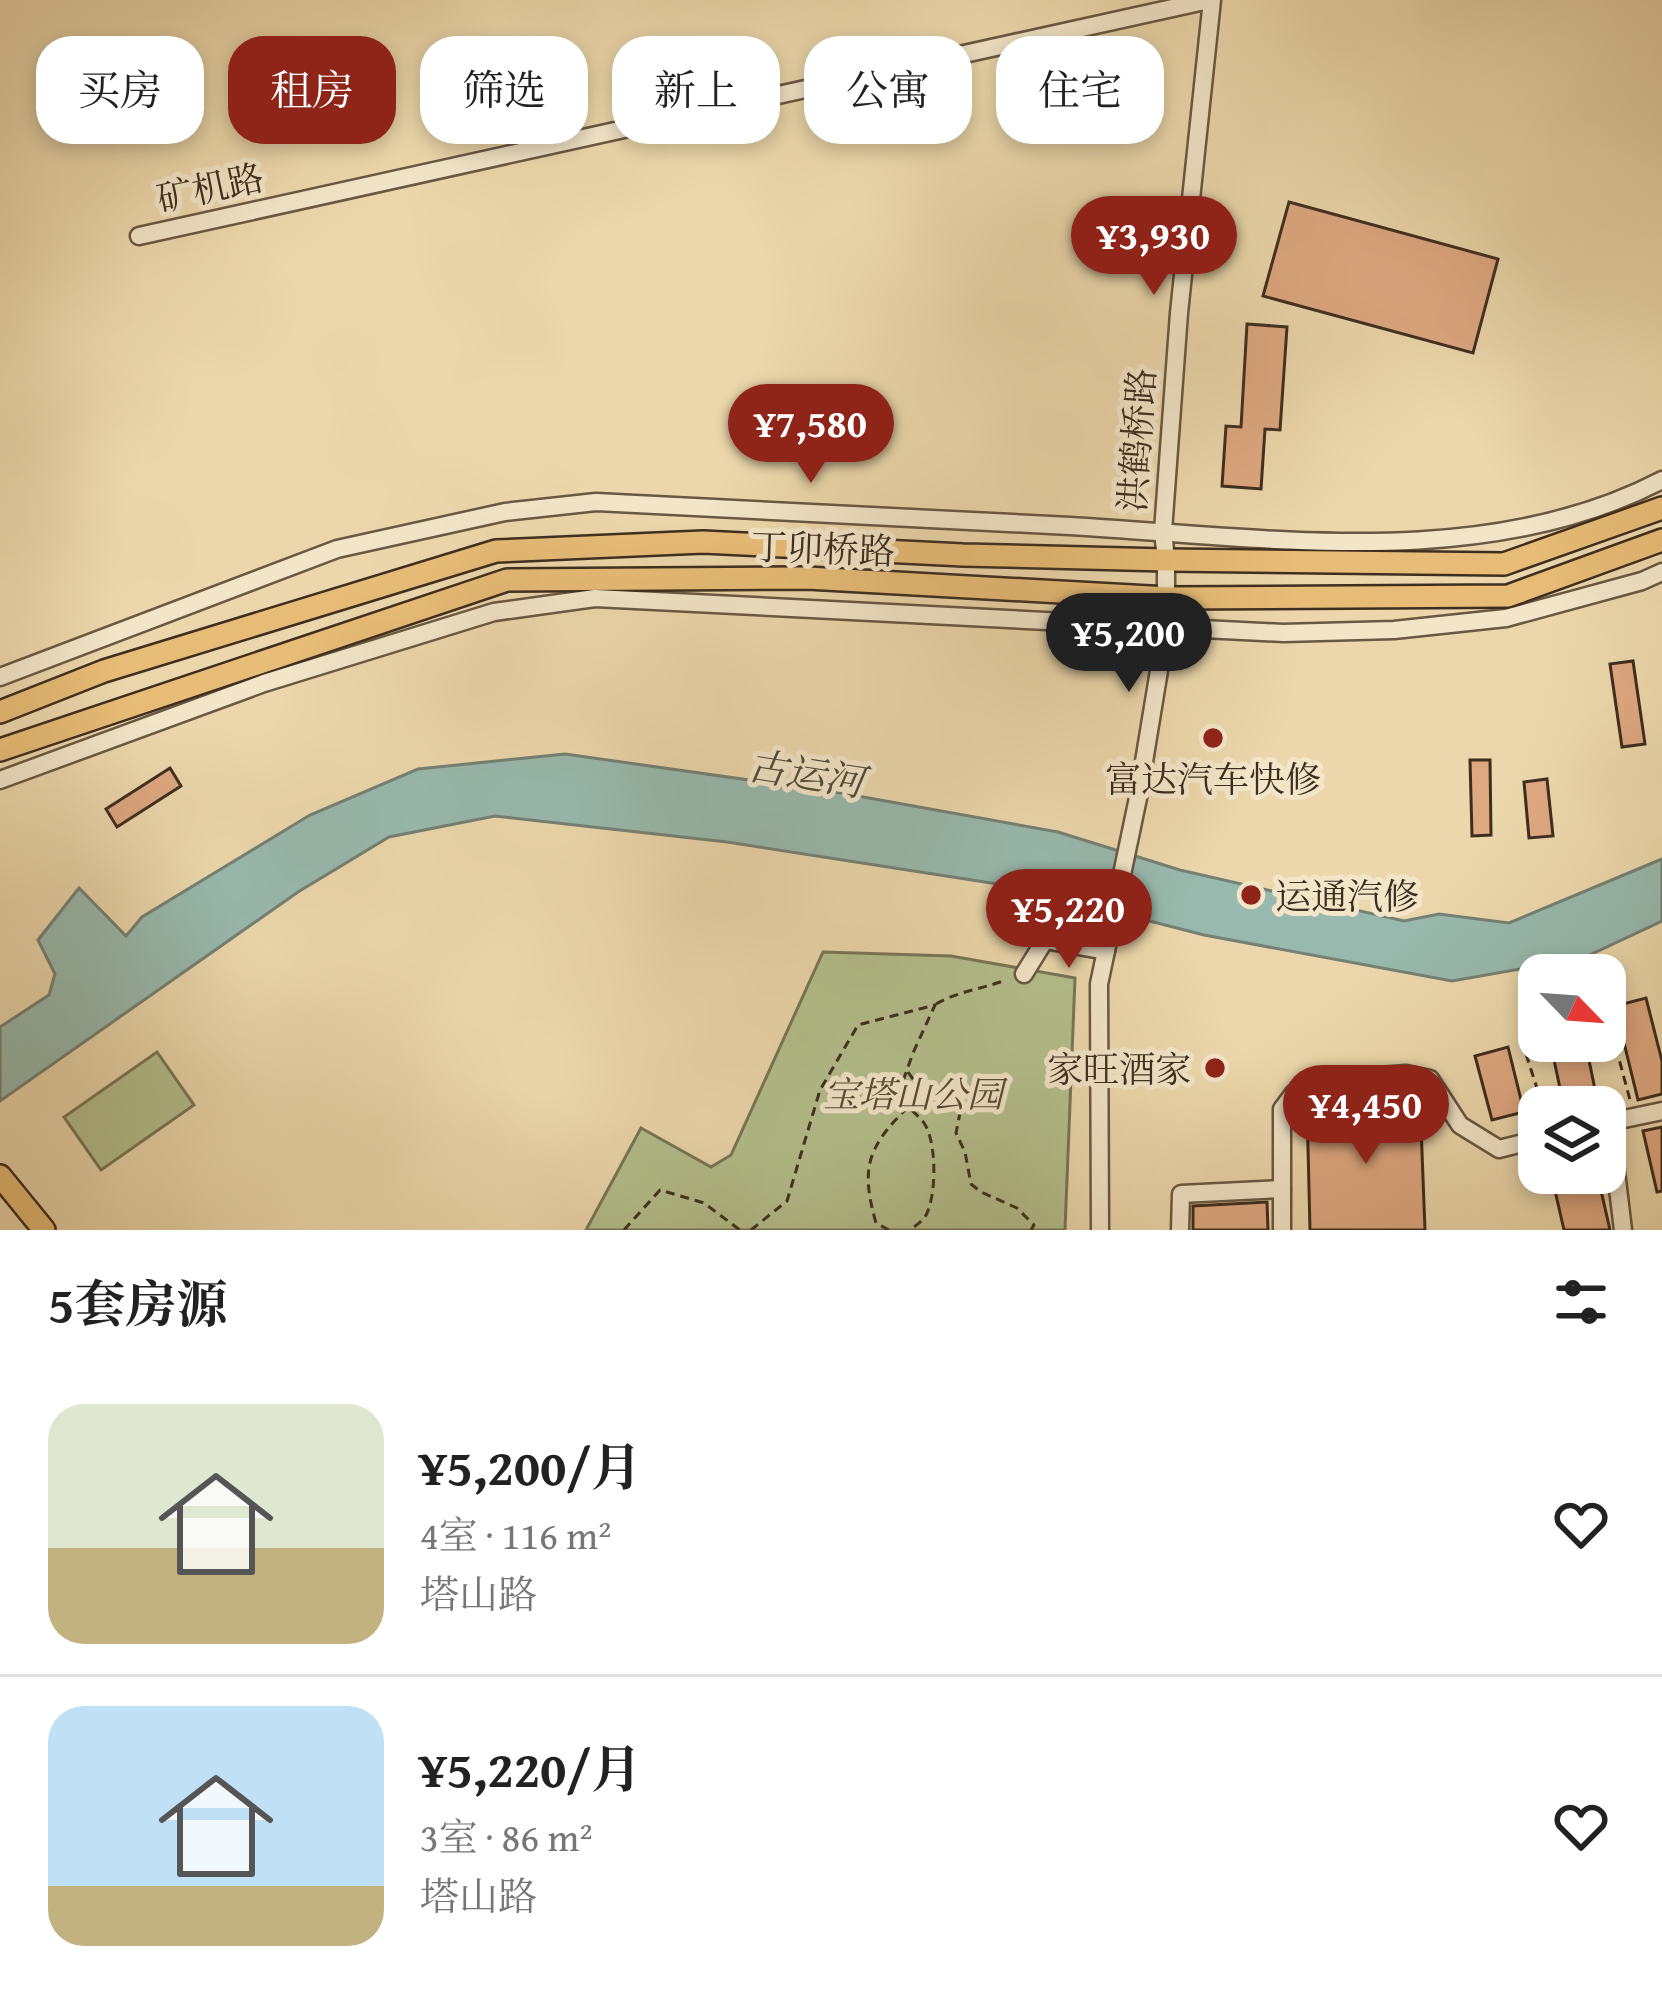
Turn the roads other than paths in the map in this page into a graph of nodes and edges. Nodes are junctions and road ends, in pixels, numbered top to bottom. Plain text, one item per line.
1 (1210, 0) edge
2 (139, 236) dead end
3 (1662, 480) edge
4 (1662, 508) edge
5 (1162, 531) junction
6 (1662, 540) edge
7 (1166, 560) junction
8 (1662, 572) edge
9 (1168, 598) junction
10 (1166, 628) junction
11 (0, 677) edge
12 (0, 712) edge
13 (0, 750) edge
14 (0, 781) edge
15 (1106, 951) junction
16 (1024, 974) road end
17 (1662, 1111) edge
18 (1626, 1118) edge
19 (1518, 1144) edge
20 (0, 1176) edge
21 (1282, 1189) junction
22 (1618, 1194) edge
23 (44, 1230) edge
24 (1100, 1230) edge
25 (1180, 1230) edge
26 (1282, 1230) edge
27 (1623, 1230) edge

1 - 2 street, 矿机路
1 - 5 street, 洪鹤桥路
3 - 5 street
4 - 7 main road, 丁卯桥路
5 - 7 street, 洪鹤桥路
5 - 11 street
6 - 9 main road, 丁卯桥路
7 - 9 street, 洪鹤桥路
7 - 12 main road, 丁卯桥路
8 - 10 street
9 - 10 street, 洪鹤桥路
9 - 13 main road, 丁卯桥路
10 - 14 street
10 - 15 street, 洪鹤桥路
15 - 16 street
15 - 24 street, 洪鹤桥路
17 - 18 street
19 - 21 street
20 - 23 main road
21 - 25 street
21 - 26 street
22 - 27 street

